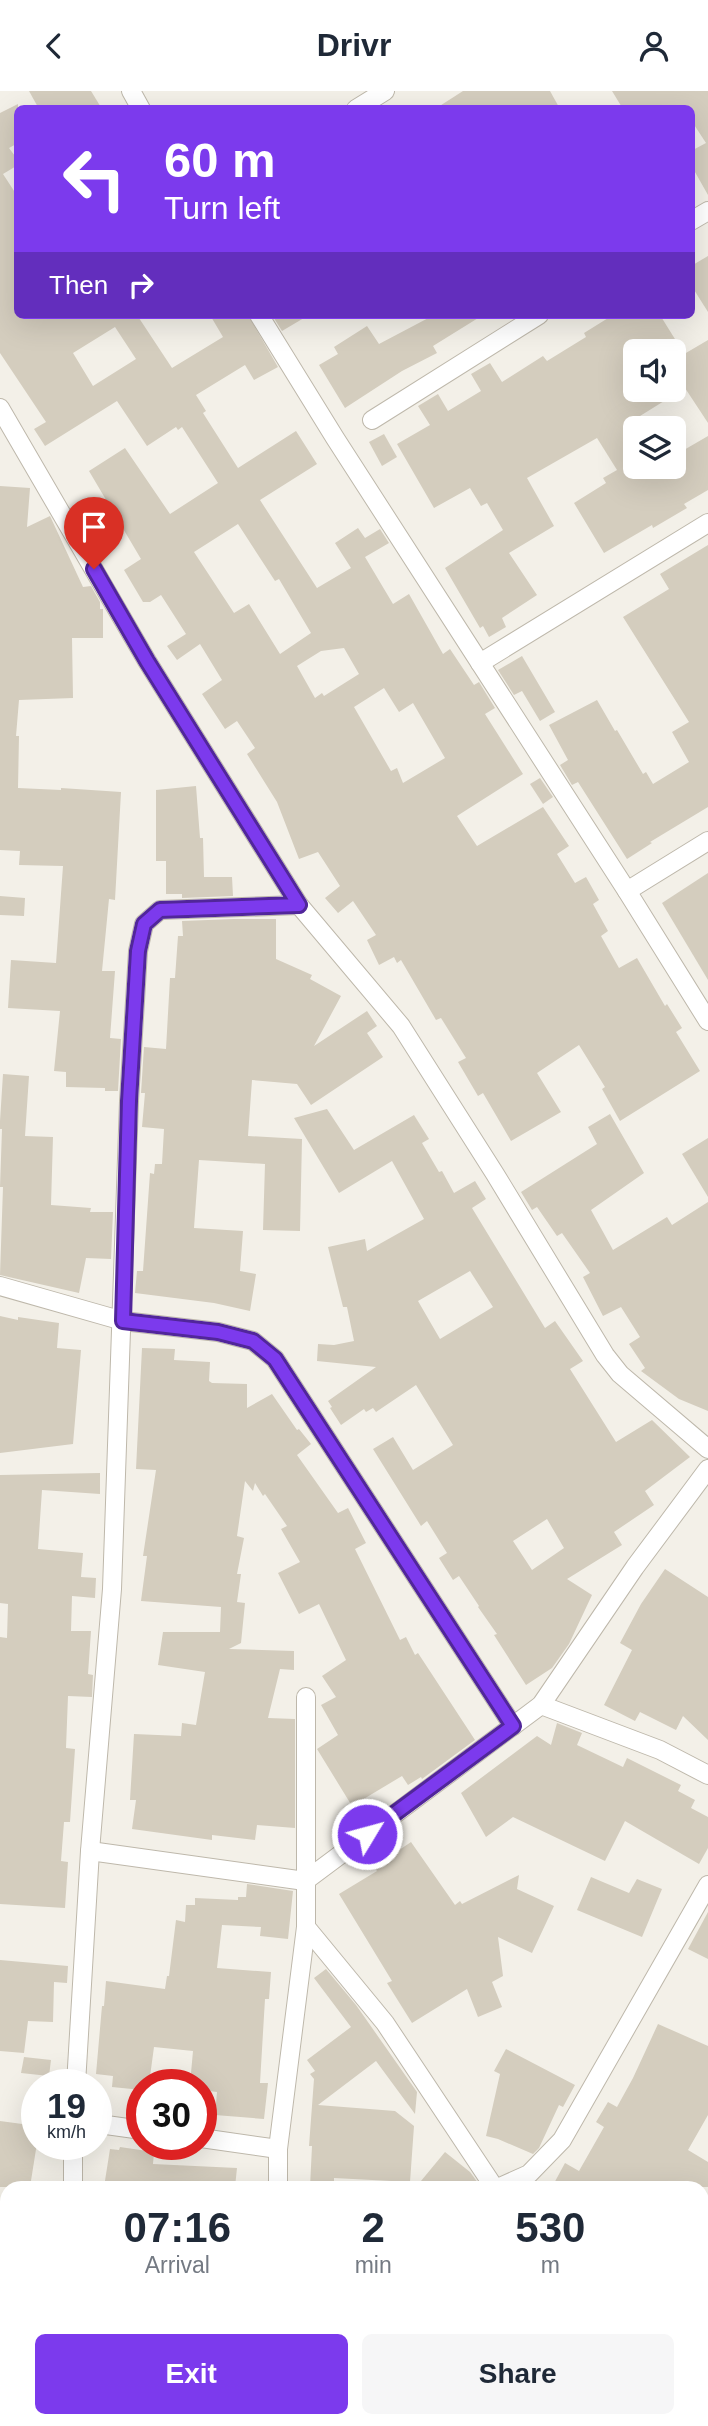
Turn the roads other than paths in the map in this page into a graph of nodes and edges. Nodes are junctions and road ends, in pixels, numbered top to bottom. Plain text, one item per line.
1 (385, 91) edge
2 (362, 105) edge
3 (261, 319) edge
4 (533, 319) edge
5 (0, 408) edge
6 (372, 420) dead end
7 (708, 523) edge
8 (480, 663) junction
9 (708, 841) edge
10 (627, 891) junction
11 (299, 905) junction
12 (708, 1021) edge
13 (0, 1286) edge
14 (123, 1321) junction
15 (708, 1449) edge
16 (708, 1469) edge
17 (306, 1697) dead end
18 (541, 1705) junction
19 (513, 1726) junction
20 (708, 1775) edge
21 (90, 1851) junction
22 (305, 1881) junction
23 (708, 1885) edge
24 (306, 1927) junction
25 (77, 2069) edge
26 (217, 2140) edge
27 (278, 2149) junction
28 (74, 2160) edge
29 (73, 2181) edge
30 (278, 2181) edge
31 (490, 2181) edge
32 (513, 2181) edge

1 - 2 street
3 - 8 street
4 - 6 street
5 - 11 street
7 - 8 street
8 - 10 street
9 - 10 street
10 - 12 street
11 - 14 street
11 - 15 street
13 - 14 street
14 - 19 street
14 - 21 street
16 - 18 street
17 - 22 street
18 - 19 street
18 - 20 street
19 - 22 street
21 - 22 street
21 - 25 street
22 - 24 street
23 - 32 street
24 - 27 street
24 - 31 street
26 - 27 street
27 - 30 street
28 - 29 street

